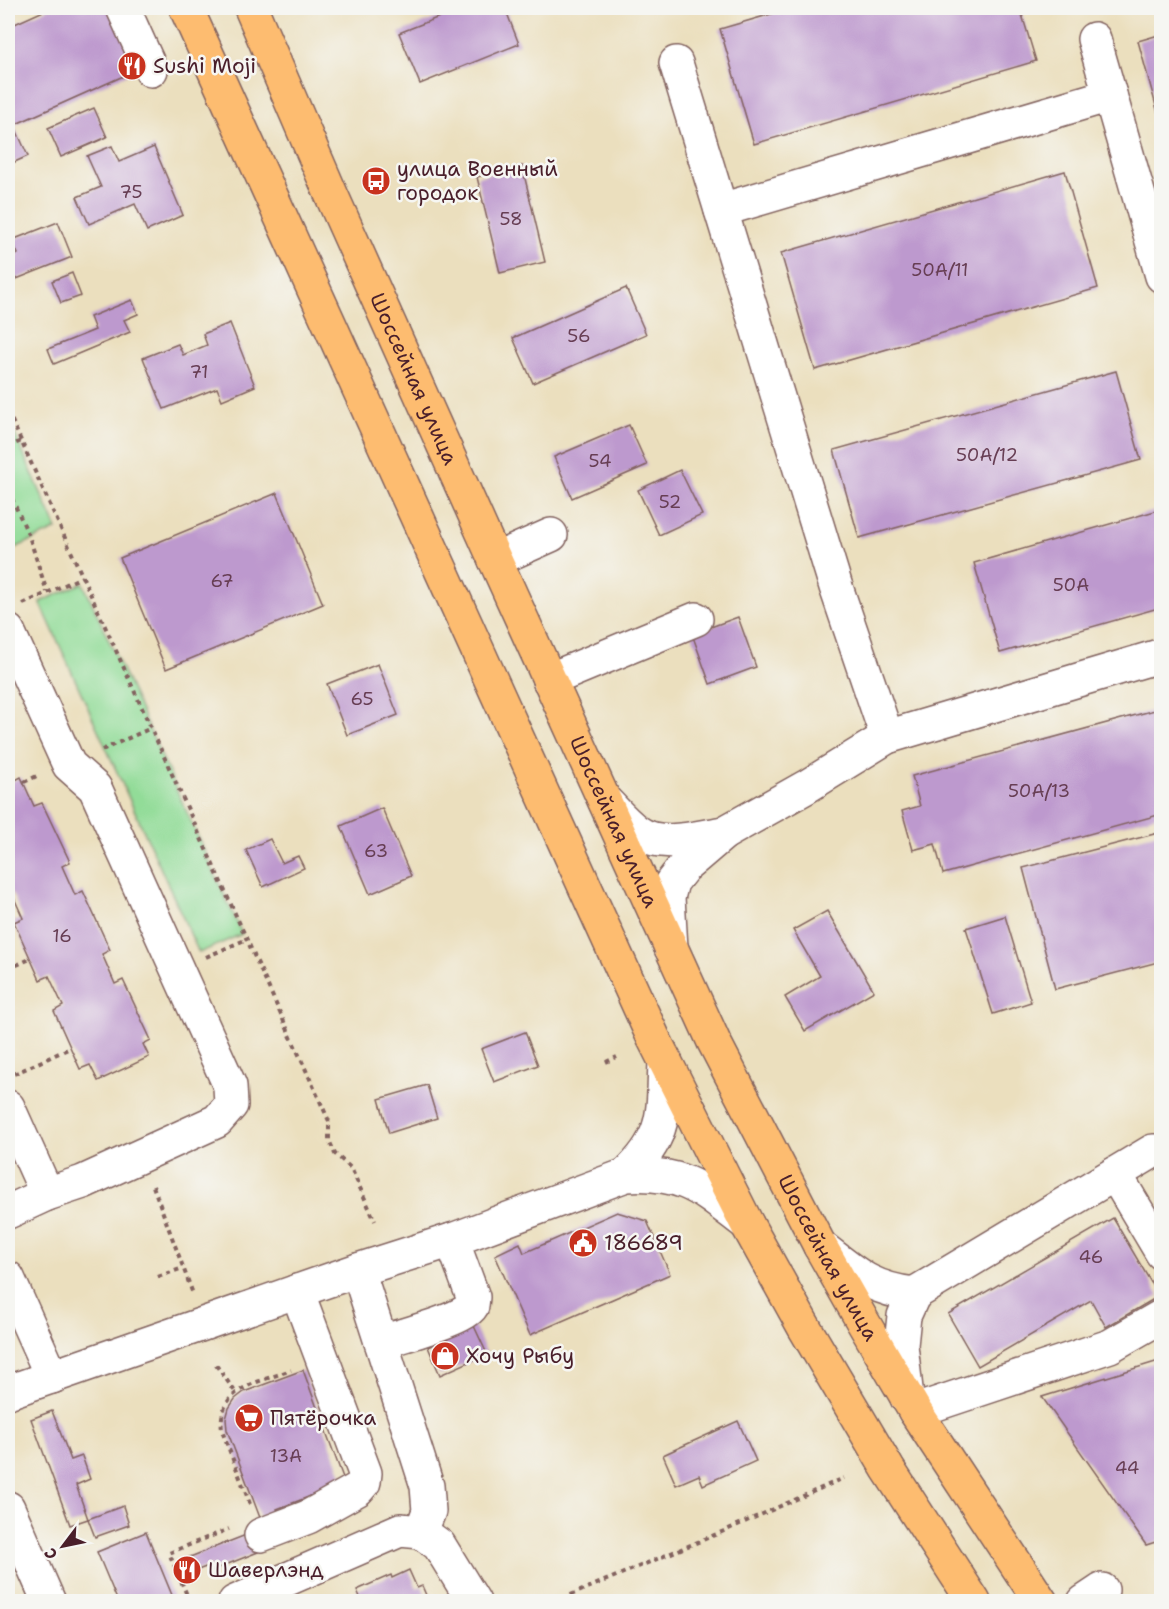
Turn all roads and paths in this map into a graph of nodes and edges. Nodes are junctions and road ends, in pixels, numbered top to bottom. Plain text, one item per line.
1 (123, 8) edge
2 (186, 8) edge
3 (251, 8) edge
4 (1094, 39) dead end
5 (676, 63) dead end
6 (151, 70) dead end
7 (1110, 95) junction
8 (721, 210) junction
9 (1161, 276) edge
10 (8, 412) edge
11 (21, 441) junction
12 (8, 447) edge
13 (8, 490) edge
14 (551, 535) dead end
15 (495, 560) junction
16 (82, 577) junction
17 (47, 592) junction
18 (13, 619) edge
19 (696, 619) dead end
20 (1161, 655) edge
21 (549, 680) junction
22 (151, 728) junction
23 (887, 737) junction
24 (69, 765) junction
25 (603, 799) junction
26 (724, 833) junction
27 (247, 939) junction
28 (671, 948) junction
29 (30, 959) dead end
30 (8, 969) edge
31 (178, 970) junction
32 (70, 1048) dead end
33 (617, 1057) dead end
34 (665, 1061) junction
35 (606, 1062) dead end
36 (8, 1076) edge
37 (8, 1107) edge
38 (1161, 1151) edge
39 (141, 1155) junction
40 (1115, 1174) junction
41 (626, 1175) junction
42 (47, 1194) junction
43 (8, 1212) edge
44 (375, 1221) dead end
45 (747, 1224) junction
46 (452, 1240) junction
47 (820, 1246) junction
48 (1161, 1253) edge
49 (183, 1269) junction
50 (358, 1270) junction
51 (158, 1277) dead end
52 (8, 1278) edge
53 (297, 1291) junction
54 (914, 1294) junction
55 (194, 1298) dead end
56 (1161, 1316) edge
57 (381, 1342) junction
58 (322, 1358) junction
59 (216, 1365) dead end
60 (52, 1377) junction
61 (8, 1392) edge
62 (236, 1393) junction
63 (911, 1405) junction
64 (844, 1478) dead end
65 (8, 1508) edge
66 (258, 1527) junction
67 (421, 1532) junction
68 (49, 1602) edge
69 (190, 1602) edge
70 (235, 1602) edge
71 (474, 1602) edge
72 (554, 1602) edge
73 (974, 1602) edge
74 (1041, 1602) edge

1 - 6 street
2 - 34 main road
3 - 15 main road, Шоссейная улица
4 - 7 street
5 - 8 street
7 - 8 street
7 - 9 street
8 - 23 street
10 - 11 path
11 - 12 path
11 - 16 path
13 - 17 path
14 - 15 street
15 - 21 main road, Шоссейная улица
16 - 17 path
16 - 22 path
17 - 18 path
18 - 24 street
19 - 21 street
20 - 23 street
21 - 25 main road, Шоссейная улица
22 - 24 path
22 - 27 path
23 - 26 street
24 - 31 street
25 - 26 street
25 - 28 main road, Шоссейная улица
26 - 28 street
27 - 31 path
27 - 44 path
28 - 47 main road, Шоссейная улица
29 - 30 path
31 - 39 street
32 - 36 path
33 - 35 path
34 - 41 street
34 - 45 main road
37 - 42 street
38 - 40 street
39 - 42 street
39 - 49 path
40 - 48 street
40 - 54 street
41 - 45 street
41 - 46 street
42 - 43 street
45 - 73 main road
46 - 50 street
46 - 57 street
47 - 54 street
47 - 63 main road, Шоссейная улица
49 - 51 path
49 - 55 path
50 - 53 street
50 - 57 street
52 - 60 street
53 - 58 street
53 - 60 street
54 - 63 street
56 - 63 street
57 - 67 street
58 - 62 path
58 - 66 street
59 - 62 path
60 - 61 street
62 - 66 path
63 - 74 main road, Шоссейная улица
64 - 72 path
65 - 68 street
66 - 69 path
67 - 70 street
67 - 71 street

